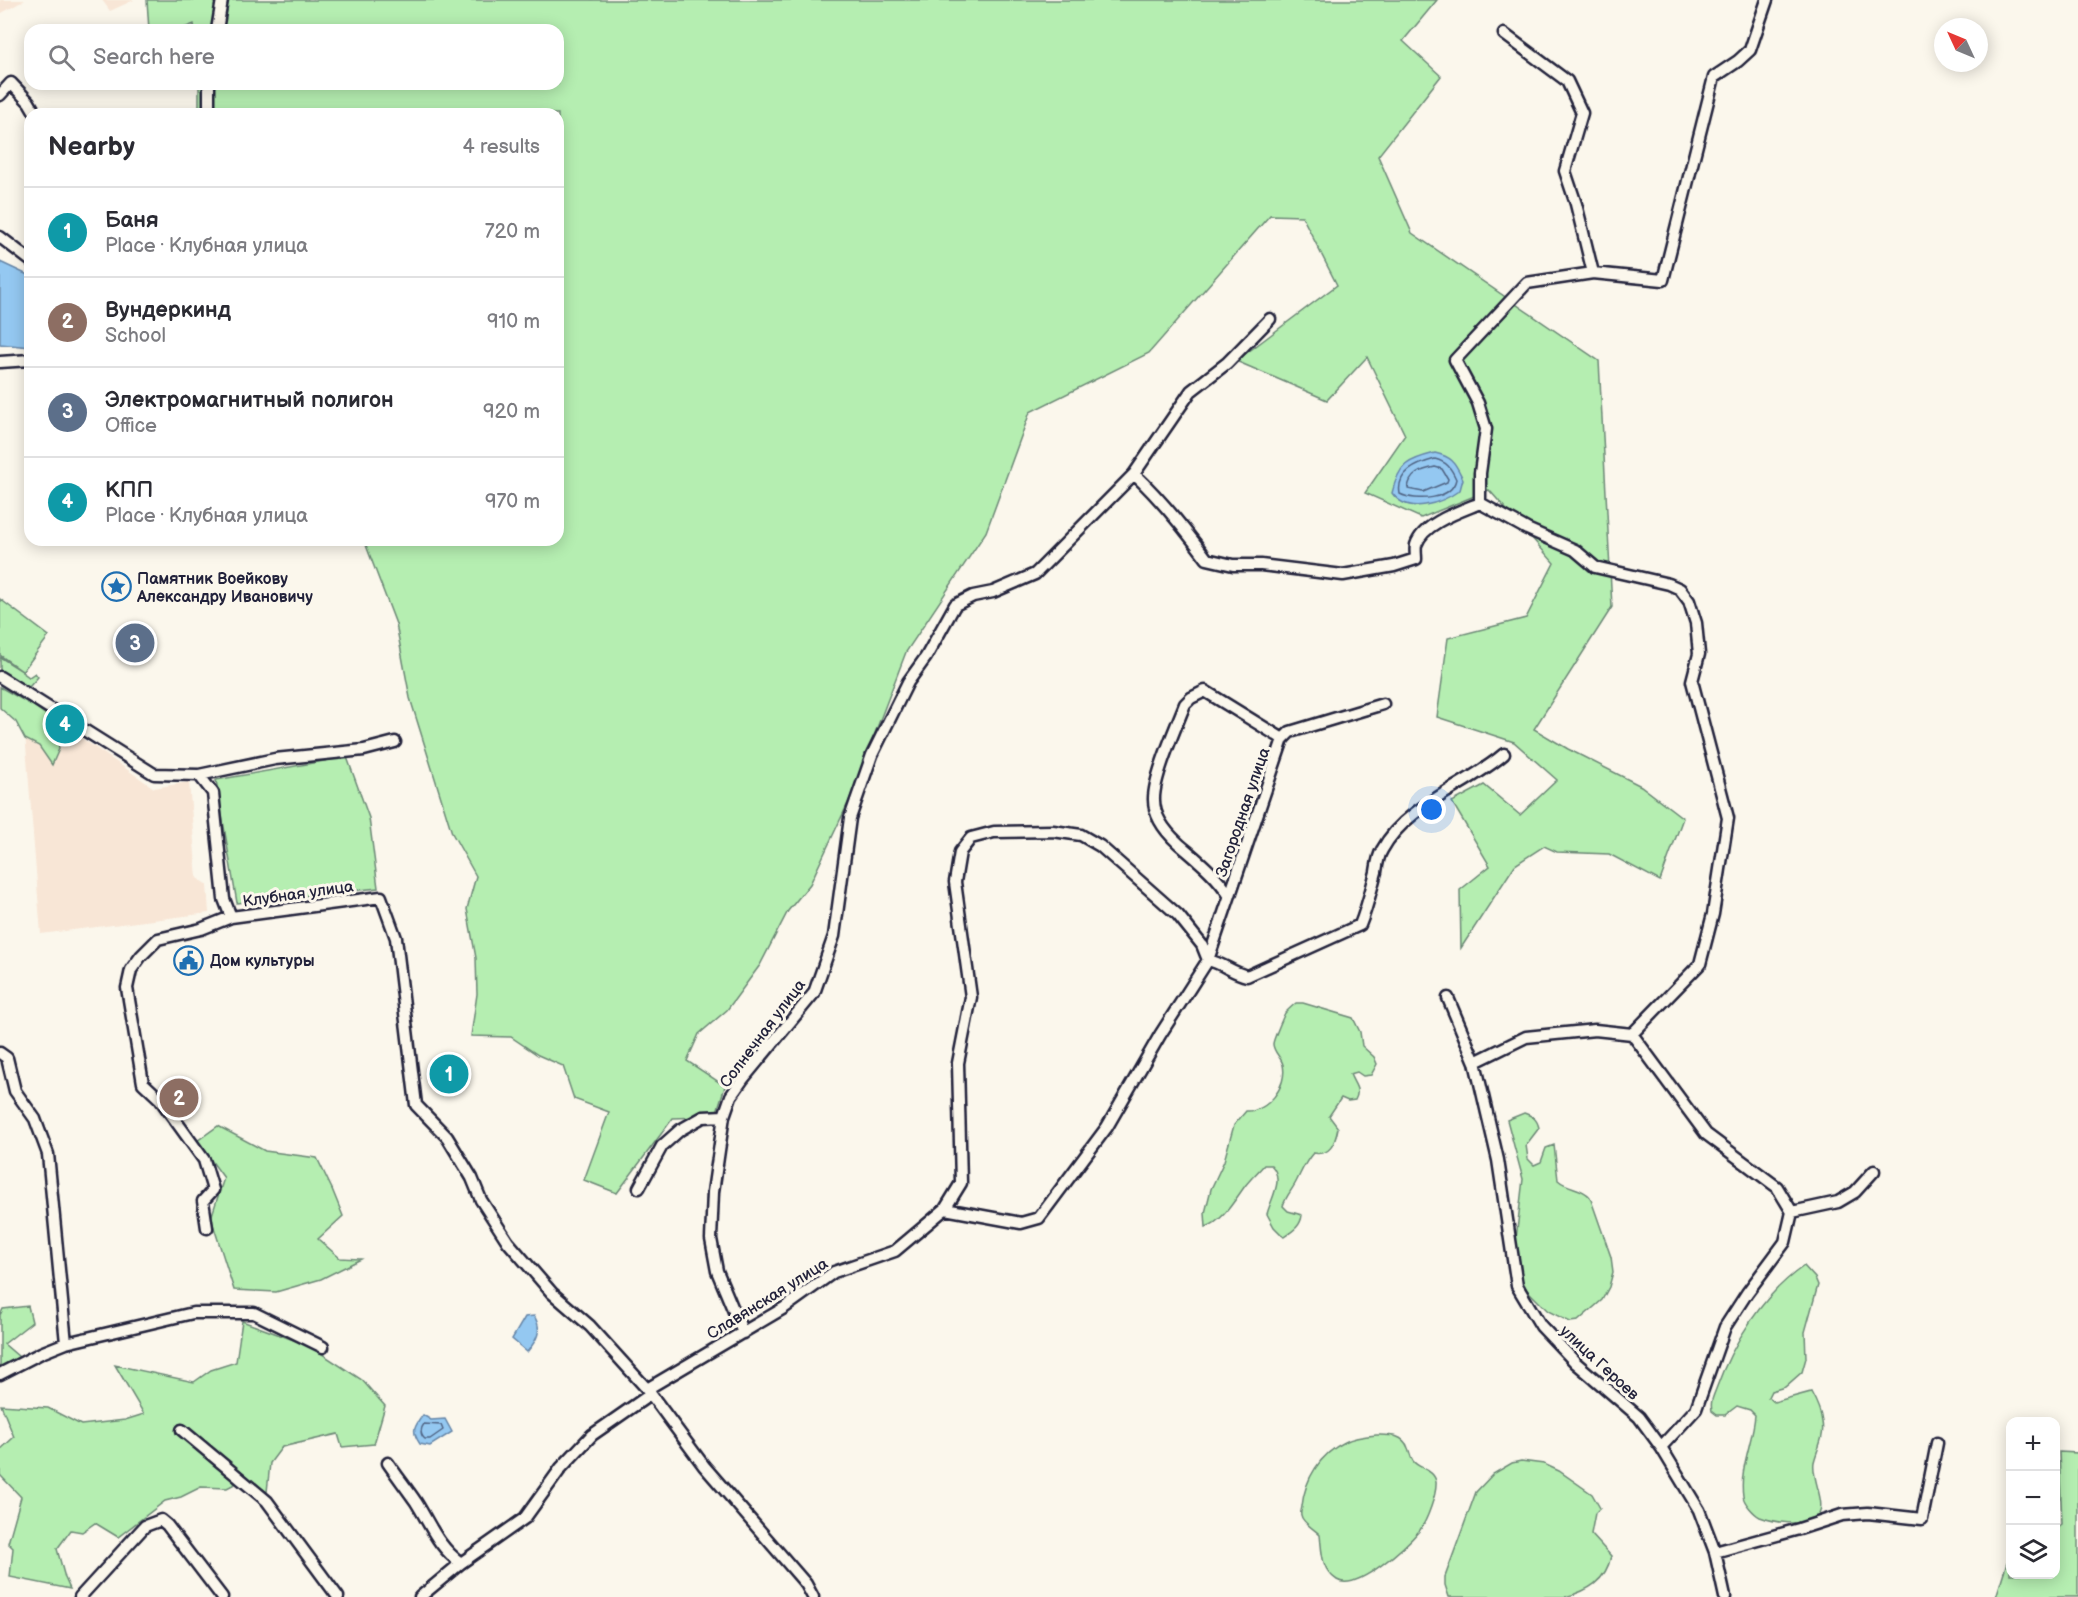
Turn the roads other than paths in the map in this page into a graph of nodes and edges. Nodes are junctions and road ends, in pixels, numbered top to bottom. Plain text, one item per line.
1 (222, 0) edge
2 (1767, 0) edge
3 (218, 24) edge
4 (1504, 34) dead end
5 (209, 90) edge
6 (0, 94) edge
7 (32, 108) edge
8 (209, 108) edge
9 (0, 237) edge
10 (24, 255) edge
11 (1593, 273) junction
12 (1270, 319) dead end
13 (24, 360) edge
14 (0, 362) edge
15 (1134, 474) junction
16 (1480, 503) junction
17 (0, 677) edge
18 (1383, 704) dead end
19 (1283, 739) junction
20 (395, 742) dead end
21 (1504, 754) dead end
22 (199, 775) junction
23 (1229, 895) junction
24 (231, 917) junction
25 (1208, 960) junction
26 (1448, 998) dead end
27 (1632, 1034) junction
28 (0, 1053) edge
29 (1475, 1062) junction
30 (724, 1116) junction
31 (1874, 1171) dead end
32 (639, 1188) dead end
33 (945, 1209) junction
34 (1792, 1212) junction
35 (207, 1228) dead end
36 (743, 1333) junction
37 (66, 1343) junction
38 (323, 1347) dead end
39 (0, 1374) edge
40 (649, 1391) junction
41 (182, 1430) dead end
42 (1937, 1443) dead end
43 (1661, 1447) junction
44 (388, 1463) dead end
45 (1715, 1552) junction
46 (460, 1563) junction
47 (80, 1597) edge
48 (222, 1597) edge
49 (338, 1597) edge
50 (420, 1597) edge
51 (813, 1597) edge
52 (1725, 1597) edge

1 - 3 street
2 - 11 street
4 - 11 street
5 - 8 street
6 - 7 street
9 - 10 street
11 - 16 street
12 - 15 street, Солнечная улица
13 - 14 street
15 - 16 street
15 - 30 street, Солнечная улица
16 - 27 street
17 - 22 street
18 - 19 street, Загородная улица
19 - 23 street, Загородная улица
19 - 23 street, Загородная улица
20 - 22 street
21 - 25 street
22 - 24 street, Клубная улица
23 - 25 street, Загородная улица
24 - 35 street
24 - 40 street, Клубная улица
25 - 33 street, Загородная улица
25 - 33 street, Славянская улица
26 - 29 street, улица Героев
27 - 29 street
27 - 34 street
28 - 37 street
29 - 43 street, улица Героев
30 - 32 street
30 - 36 street, Солнечная улица
31 - 34 street
33 - 36 street, Славянская улица
34 - 43 street
36 - 40 street, Славянская улица
37 - 38 street
37 - 39 street
40 - 46 street, Славянская улица
40 - 51 street
41 - 49 street
42 - 45 street
43 - 45 street, улица Героев
44 - 46 street
45 - 52 street, улица Героев
46 - 50 street, Славянская улица
47 - 48 street

